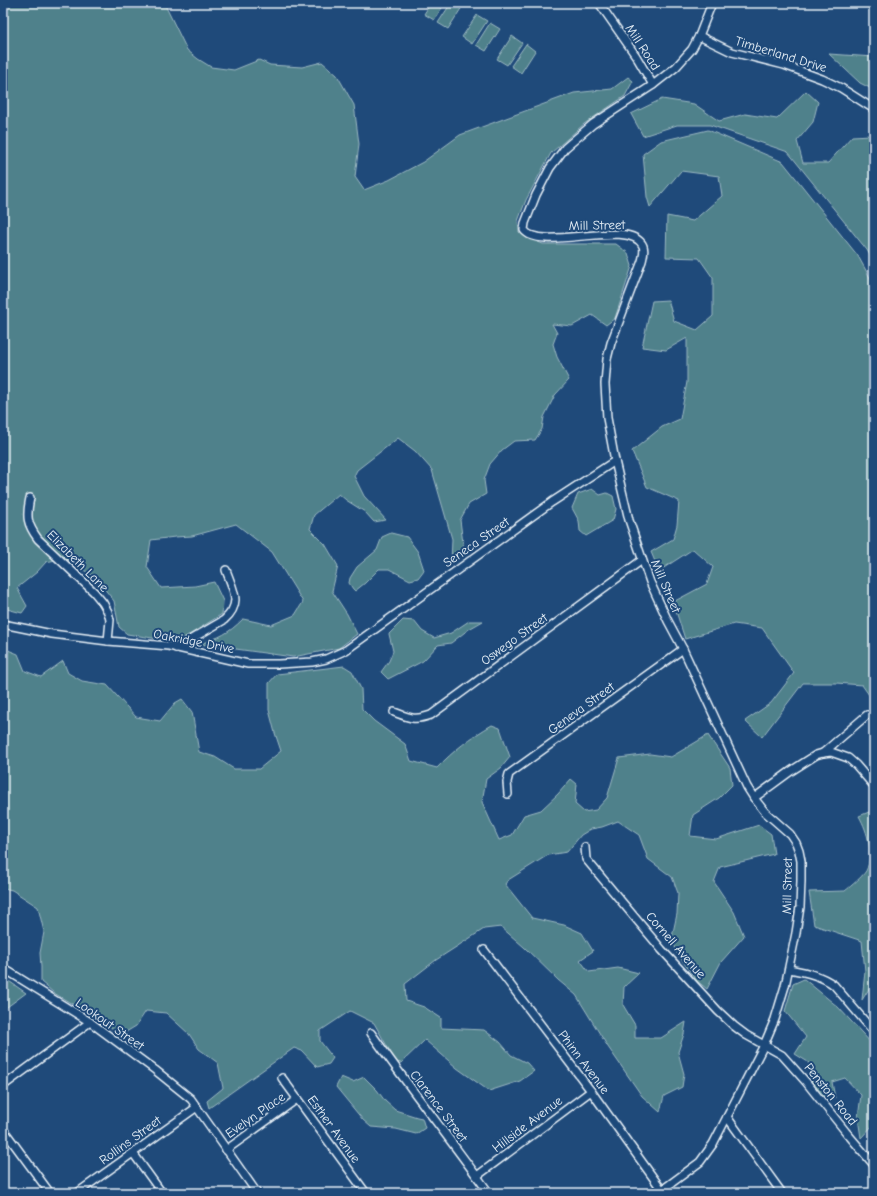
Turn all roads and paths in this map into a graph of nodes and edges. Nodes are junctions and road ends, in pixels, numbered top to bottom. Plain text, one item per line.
1 (598, 3) edge
2 (712, 3) edge
3 (699, 36) junction
4 (653, 85) junction
5 (874, 109) edge
6 (615, 461) junction
7 (30, 498) dead end
8 (642, 560) junction
9 (226, 570) dead end
10 (3, 624) edge
11 (108, 642) junction
12 (353, 645) joint
13 (176, 648) junction
14 (683, 649) junction
15 (394, 712) dead end
16 (867, 715) dead end
17 (823, 752) junction
18 (874, 786) edge
19 (508, 794) dead end
20 (754, 798) junction
21 (585, 847) dead end
22 (484, 950) dead end
23 (3, 968) edge
24 (789, 969) junction
25 (90, 1022) junction
26 (371, 1032) dead end
27 (874, 1032) edge
28 (764, 1045) junction
29 (282, 1078) dead end
30 (3, 1086) edge
31 (591, 1091) junction
32 (297, 1099) junction
33 (197, 1107) junction
34 (727, 1117) junction
35 (3, 1129) edge
36 (226, 1150) junction
37 (133, 1153) junction
38 (874, 1165) edge
39 (477, 1176) junction
40 (48, 1190) edge
41 (660, 1192) edge
42 (39, 1193) edge
43 (77, 1193) edge
44 (162, 1193) edge
45 (257, 1193) edge
46 (366, 1193) edge
47 (489, 1193) edge
48 (782, 1193) edge

1 - 4 street, Mill Road
2 - 3 street
3 - 4 street
3 - 5 street, Timberland Drive
4 - 6 street, Mill Street
6 - 8 street, Mill Street
6 - 12 street, Seneca Street
7 - 11 street, Elizabeth Lane
8 - 14 street, Mill Street
8 - 15 street, Oswego Street
9 - 13 street
10 - 11 street, Oakridge Drive
11 - 13 street, Oakridge Drive
12 - 13 street, Oakridge Drive
14 - 19 street, Geneva Street
14 - 20 street, Mill Street
16 - 17 street
17 - 18 street
17 - 20 street
20 - 24 street, Mill Street
21 - 28 street, Cornell Avenue
22 - 31 street, Phinn Avenue
23 - 25 street, Lookout Street
24 - 27 street
24 - 28 street, Mill Street
25 - 30 street
25 - 33 street, Lookout Street
26 - 39 street, Clarence Street
28 - 34 street, Mill Street
28 - 38 street, Penston Road
29 - 32 street, Esther Avenue
31 - 39 street, Hillside Avenue
31 - 41 street, Phinn Avenue
32 - 36 street, Evelyn Place
32 - 46 street, Esther Avenue
33 - 36 street, Lookout Street
33 - 37 street, Rollins Street
34 - 41 street, Mill Street
34 - 48 street
35 - 40 street
36 - 45 street, Lookout Street
37 - 43 street, Rollins Street
37 - 44 street
39 - 47 street, Clarence Street
40 - 42 street

